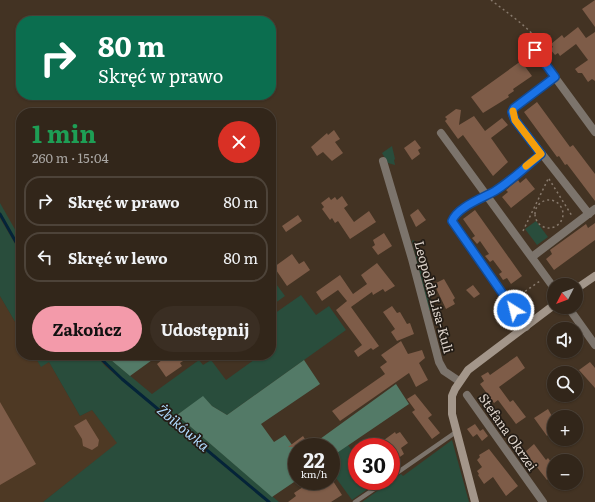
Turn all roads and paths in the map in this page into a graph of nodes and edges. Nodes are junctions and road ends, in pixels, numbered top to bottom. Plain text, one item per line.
1 (490, 0) edge
2 (535, 50) joint
3 (555, 77) junction
4 (595, 132) edge
5 (441, 133) dead end
6 (541, 154) junction
7 (383, 161) dead end
8 (486, 195) junction
9 (564, 204) junction
10 (537, 206) junction
11 (561, 206) junction
12 (592, 212) edge
13 (577, 223) junction
14 (517, 236) junction
15 (532, 257) junction
16 (546, 276) joint
17 (595, 276) edge
18 (583, 284) edge
19 (509, 303) junction
20 (547, 310) edge
21 (573, 314) edge
22 (526, 327) junction
23 (595, 344) edge
24 (458, 382) junction
25 (467, 396) dead end
26 (456, 432) junction
27 (400, 471) edge
28 (373, 490) edge
29 (355, 502) edge
30 (475, 502) edge
31 (543, 502) edge

1 - 2 path
2 - 3 street
3 - 4 street
3 - 6 street
5 - 8 street
6 - 8 street
6 - 12 street
7 - 24 street, Leopolda Lisa-Kuli
8 - 14 street
8 - 19 street
9 - 10 path
9 - 11 path
9 - 13 path
10 - 11 path
10 - 11 path
10 - 14 path
12 - 13 street
13 - 15 street
14 - 15 street
15 - 16 street
16 - 19 path
17 - 18 street
19 - 22 street
20 - 22 street
21 - 23 street
22 - 24 street
24 - 26 street
25 - 31 street, Stefana Okrzei
26 - 27 lane
26 - 30 street
28 - 29 lane

